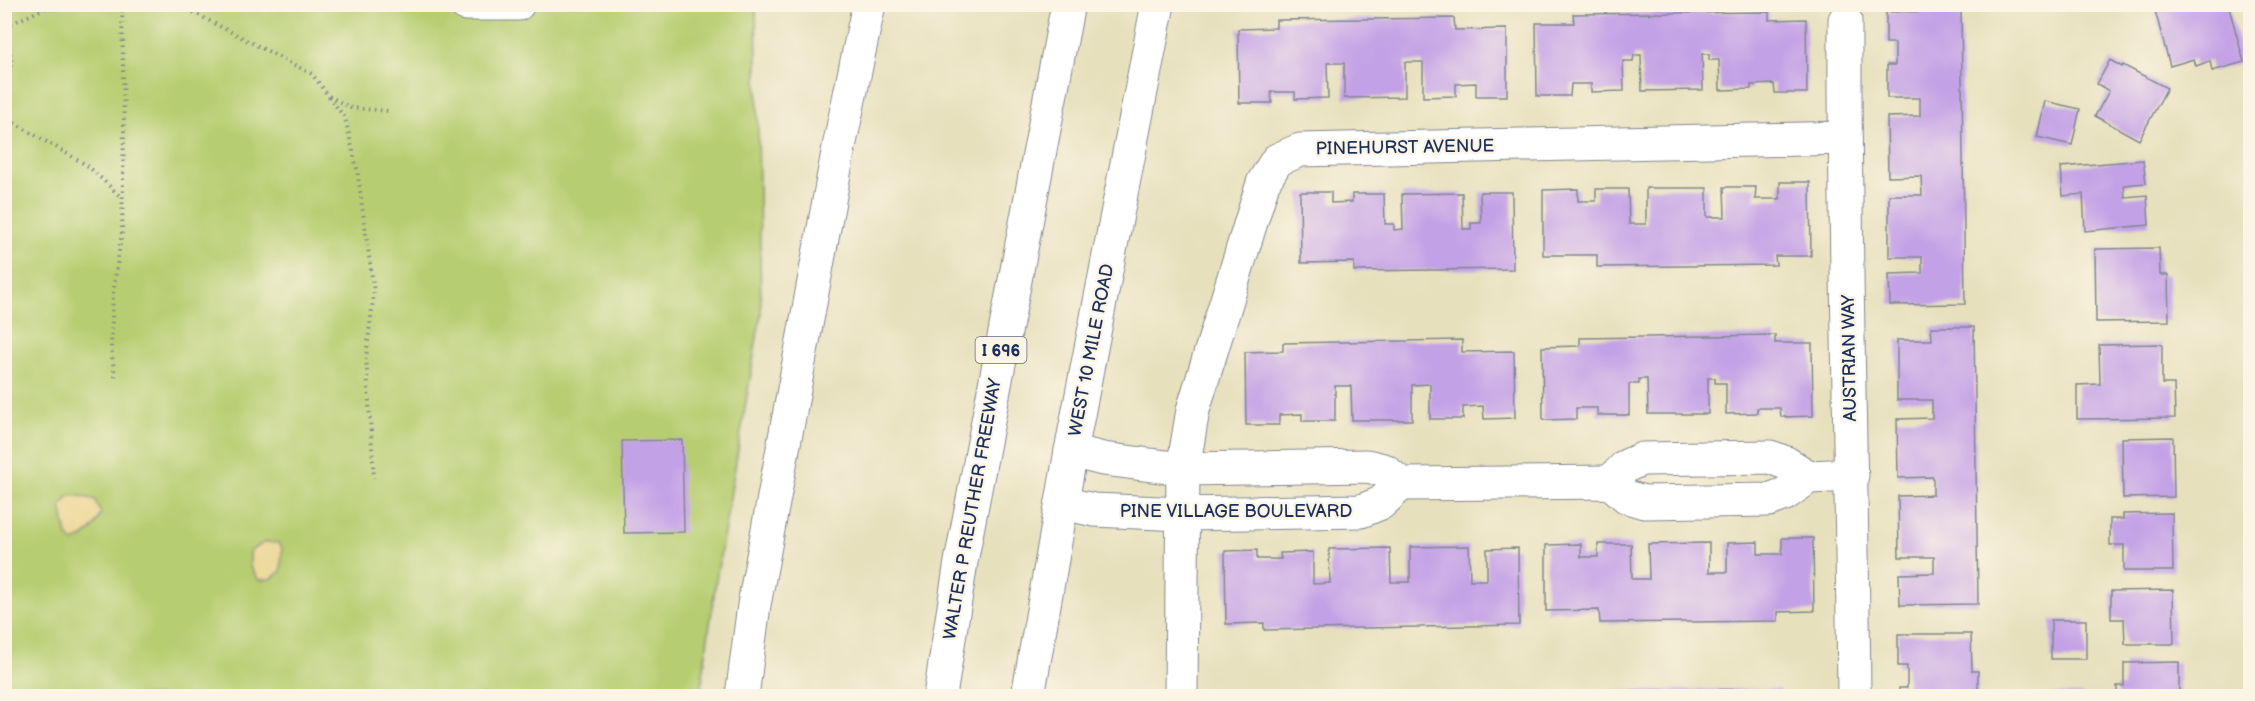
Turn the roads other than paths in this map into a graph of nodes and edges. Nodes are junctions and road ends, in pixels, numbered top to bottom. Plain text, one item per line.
1 (466, 4) edge
2 (518, 4) edge
3 (868, 4) edge
4 (1068, 4) edge
5 (1158, 4) edge
6 (1845, 20) dead end
7 (1845, 138) junction
8 (1071, 451) junction
9 (1852, 475) junction
10 (1809, 477) junction
11 (1610, 482) junction
12 (1401, 484) junction
13 (1183, 491) junction
14 (1062, 503) junction
15 (742, 696) edge
16 (940, 696) edge
17 (1028, 696) edge
18 (1181, 696) edge
19 (1854, 696) edge

1 - 2 main road
3 - 15 main road
4 - 16 main road, WALTER P REUTHER FREEWAY / I 696
5 - 8 main road, WEST 10 MILE ROAD
6 - 7 main road, AUSTRIAN WAY
7 - 9 main road, AUSTRIAN WAY
7 - 13 main road, PINEHURST AVENUE
8 - 13 main road, PINE VILLAGE BOULEVARD
8 - 14 main road, WEST 10 MILE ROAD
9 - 10 main road
9 - 19 main road, AUSTRIAN WAY
10 - 11 main road
10 - 11 main road
11 - 12 main road
12 - 13 main road, PINE VILLAGE BOULEVARD
12 - 13 main road, PINE VILLAGE BOULEVARD
13 - 14 main road, PINE VILLAGE BOULEVARD
13 - 18 main road, PINEHURST AVENUE
14 - 17 main road, WEST 10 MILE ROAD

